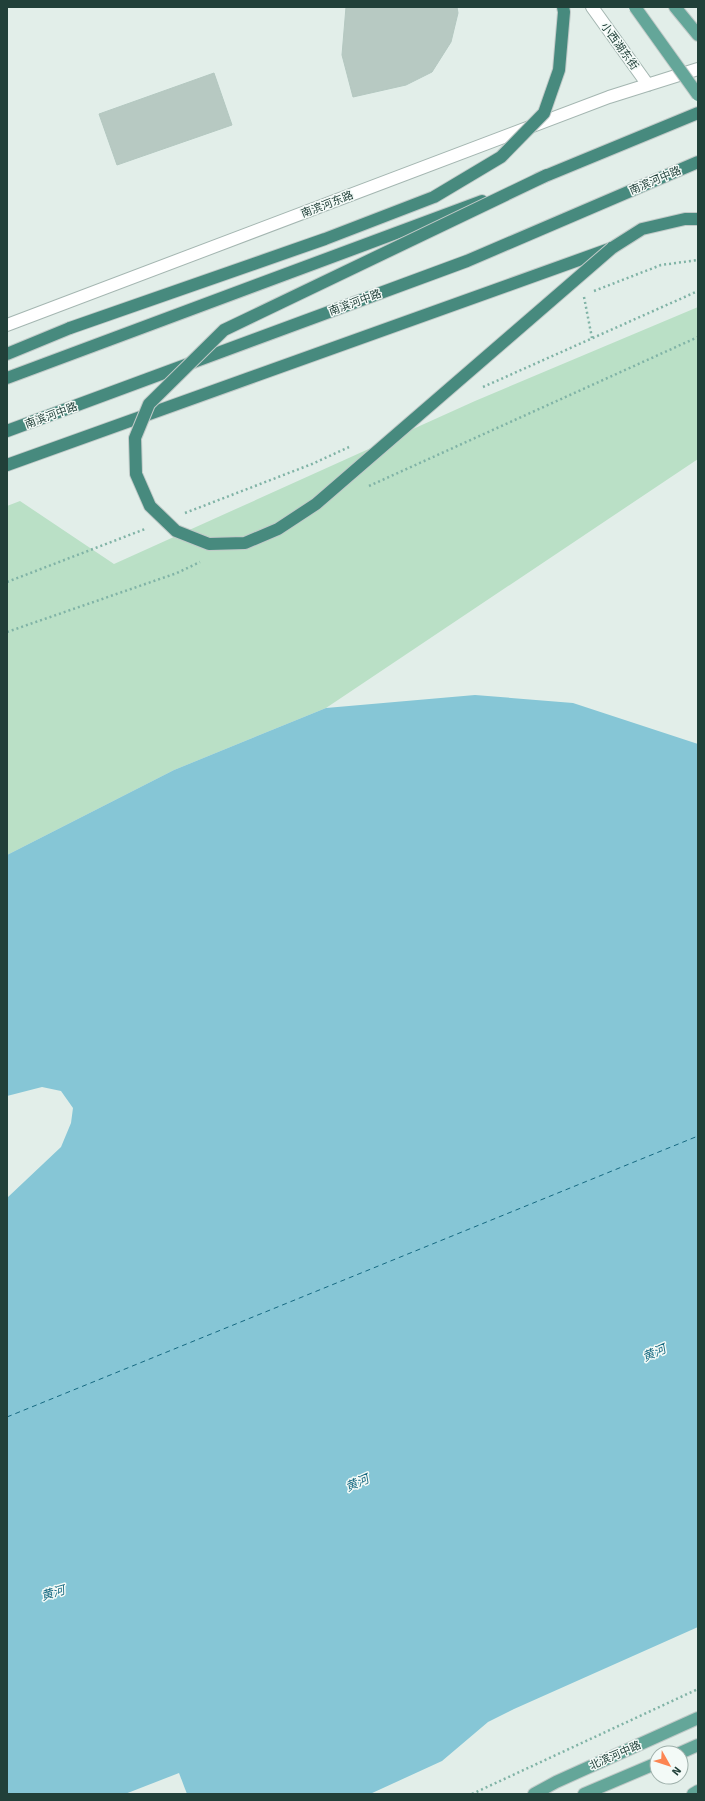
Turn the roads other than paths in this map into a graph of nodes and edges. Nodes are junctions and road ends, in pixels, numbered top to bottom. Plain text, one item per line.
1 (563, 7) edge
2 (592, 7) edge
3 (635, 7) edge
4 (675, 7) edge
5 (681, 7) edge
6 (698, 27) edge
7 (698, 35) edge
8 (698, 69) edge
9 (648, 85) junction
10 (698, 95) edge
11 (698, 113) edge
12 (698, 162) edge
13 (547, 175) junction
14 (698, 219) edge
15 (612, 248) junction
16 (7, 325) edge
17 (7, 354) edge
18 (7, 378) edge
19 (7, 431) edge
20 (7, 466) edge
21 (698, 1718) edge
22 (649, 1766) edge
23 (698, 1792) edge
24 (534, 1794) edge
25 (584, 1794) edge
26 (693, 1794) edge

1 - 17 highway, bridge
2 - 9 street, 小西湖东街
3 - 10 main road, bridge
4 - 7 main road
5 - 6 street
8 - 9 street
9 - 16 street, 南滨河东路
11 - 13 highway
12 - 19 highway, 南滨河中路
13 - 15 highway, bridge
13 - 18 highway, bridge
14 - 15 highway
15 - 20 highway, bridge
21 - 24 main road, 北滨河中路
22 - 25 main road
23 - 26 main road

